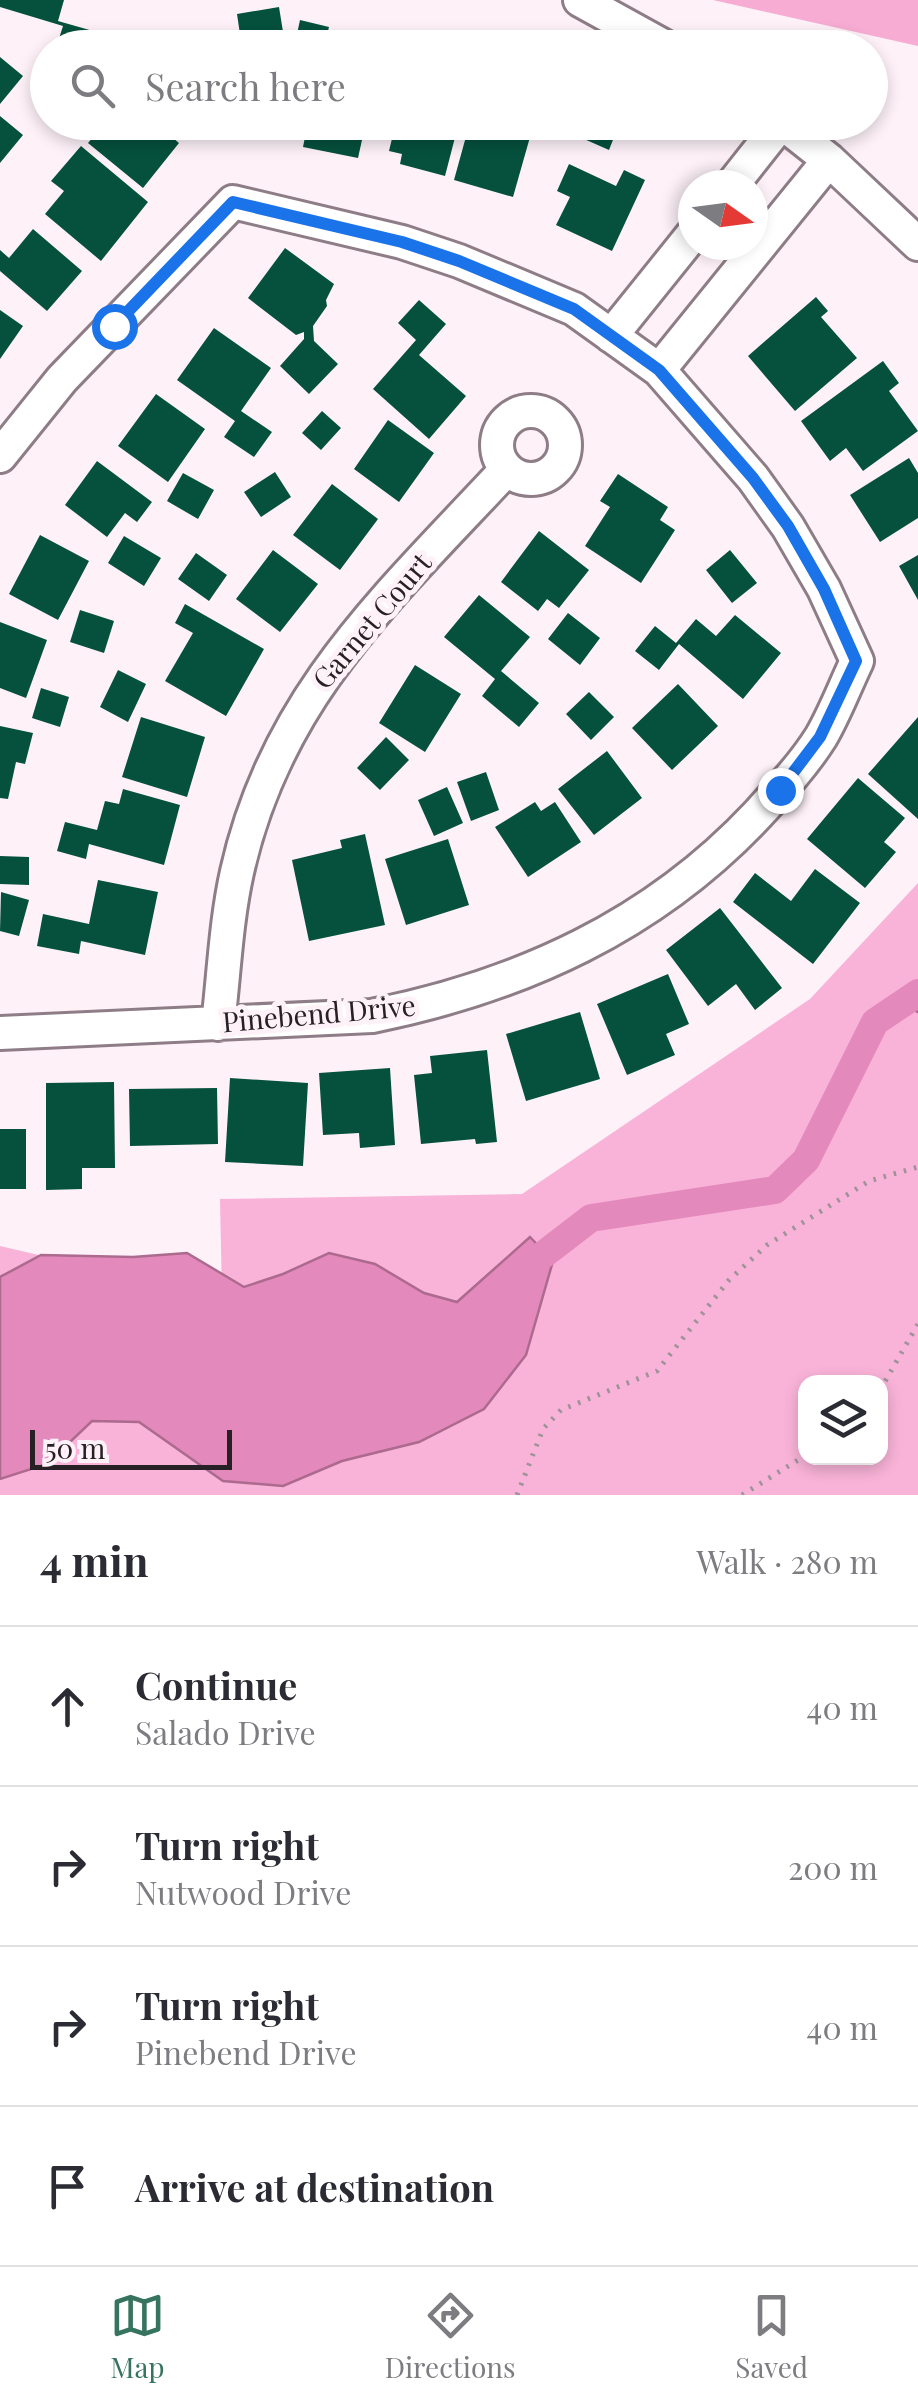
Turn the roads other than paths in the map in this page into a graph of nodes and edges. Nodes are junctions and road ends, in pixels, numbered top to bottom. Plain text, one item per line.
1 (580, 0) edge
2 (634, 30) edge
3 (768, 140) edge
4 (803, 140) edge
5 (829, 160) junction
6 (744, 170) edge
7 (918, 244) edge
8 (678, 253) edge
9 (612, 336) junction
10 (659, 370) junction
11 (0, 456) edge
12 (506, 470) dead end
13 (218, 1024) junction
14 (0, 1033) edge

1 - 2 street
3 - 6 street
4 - 5 street
5 - 7 street
5 - 10 street
8 - 9 street
9 - 10 street
9 - 11 street
10 - 13 street, Pinebend Drive
12 - 13 street, Garnet Court
13 - 14 street, Pinebend Drive

